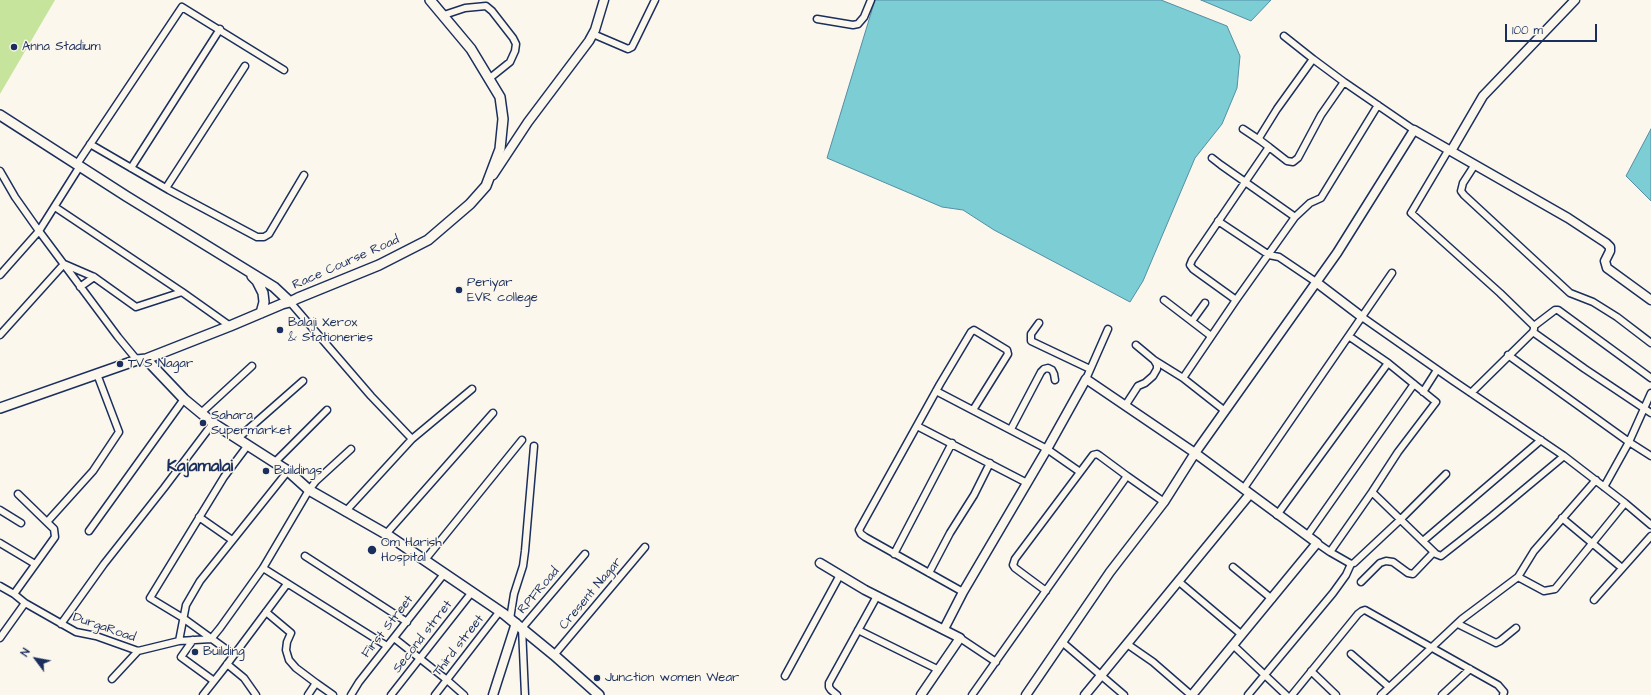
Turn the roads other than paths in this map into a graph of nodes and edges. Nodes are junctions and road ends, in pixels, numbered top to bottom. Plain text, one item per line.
1 (430, 0) edge
2 (604, 0) edge
3 (655, 0) edge
4 (871, 0) edge
5 (1575, 0) edge
6 (444, 15) junction
7 (817, 19) dead end
8 (220, 30) junction
9 (593, 34) junction
10 (1284, 36) dead end
11 (1313, 59) junction
12 (245, 66) dead end
13 (284, 70) dead end
14 (490, 78) junction
15 (1344, 82) junction
16 (1378, 106) junction
17 (0, 114) edge
18 (1243, 129) dead end
19 (1414, 130) junction
20 (1261, 141) junction
21 (90, 144) junction
22 (1269, 147) junction
23 (1450, 150) junction
24 (1212, 158) dead end
25 (79, 165) junction
26 (1474, 166) junction
27 (131, 168) junction
28 (0, 171) edge
29 (304, 175) dead end
30 (1245, 182) junction
31 (486, 186) junction
32 (166, 188) junction
33 (55, 207) junction
34 (1296, 217) junction
35 (1218, 221) junction
36 (39, 231) junction
37 (1269, 255) junction
38 (64, 264) junction
39 (245, 270) junction
40 (1392, 273) dead end
41 (0, 275) edge
42 (94, 277) junction
43 (1316, 282) junction
44 (80, 287) junction
45 (182, 292) junction
46 (1164, 300) dead end
47 (1236, 300) junction
48 (1651, 300) edge
49 (290, 302) junction
50 (1205, 302) dead end
51 (261, 313) junction
52 (1362, 317) junction
53 (1192, 321) junction
54 (1039, 323) dead end
55 (230, 326) junction
56 (1108, 329) dead end
57 (1534, 329) junction
58 (0, 335) edge
59 (1211, 336) junction
60 (1350, 337) dead end
61 (1651, 343) edge
62 (1136, 345) dead end
63 (1508, 355) junction
64 (142, 360) junction
65 (1154, 360) junction
66 (1388, 363) junction
67 (252, 366) dead end
68 (1090, 369) junction
69 (1437, 370) junction
70 (97, 374) junction
71 (1183, 378) junction
72 (1651, 378) edge
73 (1086, 379) junction
74 (1055, 380) dead end
75 (303, 381) dead end
76 (1414, 384) junction
77 (472, 389) dead end
78 (936, 390) junction
79 (1423, 392) junction
80 (1471, 393) junction
81 (1651, 393) edge
82 (184, 399) junction
83 (1125, 406) junction
84 (0, 408) edge
85 (1644, 408) junction
86 (327, 410) dead end
87 (973, 410) junction
88 (1225, 411) junction
89 (201, 413) junction
90 (493, 413) dead end
91 (1651, 413) edge
92 (213, 423) junction
93 (917, 426) junction
94 (1011, 429) junction
95 (237, 438) junction
96 (412, 439) junction
97 (522, 440) dead end
98 (1541, 440) junction
99 (1629, 442) junction
100 (952, 443) junction
101 (248, 445) junction
102 (534, 446) dead end
103 (351, 449) dead end
104 (1047, 449) junction
105 (1195, 453) junction
106 (1564, 456) junction
107 (1651, 456) edge
108 (275, 462) junction
109 (990, 463) junction
110 (288, 471) junction
111 (1080, 472) junction
112 (1446, 474) dead end
113 (1127, 476) junction
114 (1596, 480) junction
115 (1027, 483) junction
116 (1604, 487) junction
117 (309, 490) junction
118 (1247, 491) junction
119 (1372, 492) junction
120 (18, 494) dead end
121 (1164, 502) junction
122 (1626, 503) junction
123 (0, 510) edge
124 (345, 512) junction
125 (1277, 515) junction
126 (199, 517) junction
127 (1562, 518) junction
128 (1401, 519) junction
129 (47, 522) junction
130 (21, 523) dead end
131 (1651, 525) edge
132 (89, 532) dead end
133 (386, 534) junction
134 (1307, 536) junction
135 (1651, 536) edge
136 (232, 540) junction
137 (1423, 542) junction
138 (0, 543) edge
139 (1317, 543) junction
140 (1592, 543) junction
141 (645, 547) dead end
142 (1330, 552) junction
143 (1434, 552) junction
144 (585, 554) dead end
145 (894, 554) junction
146 (305, 556) dead end
147 (424, 561) junction
148 (820, 563) dead end
149 (35, 564) junction
150 (1351, 564) junction
151 (1233, 567) dead end
152 (263, 568) junction
153 (1622, 568) junction
154 (929, 573) junction
155 (444, 574) junction
156 (840, 575) junction
157 (1518, 577) junction
158 (1178, 581) junction
159 (1361, 582) dead end
160 (287, 584) junction
161 (0, 586) edge
162 (1046, 591) junction
163 (472, 592) junction
164 (963, 592) junction
165 (14, 594) junction
166 (877, 596) junction
167 (1272, 599) junction
168 (1594, 600) dead end
169 (25, 603) junction
170 (500, 611) junction
171 (266, 612) junction
172 (183, 618) junction
173 (407, 622) junction
174 (516, 623) junction
175 (61, 624) junction
176 (1458, 624) junction
177 (1516, 628) dead end
178 (944, 629) junction
179 (858, 630) junction
180 (1242, 635) junction
181 (0, 638) edge
182 (394, 638) junction
183 (960, 638) junction
184 (211, 639) junction
185 (193, 640) junction
186 (179, 641) junction
187 (1062, 642) junction
188 (1127, 644) junction
189 (1233, 645) junction
190 (387, 646) junction
191 (1432, 648) junction
192 (138, 651) junction
193 (1351, 654) dead end
194 (234, 655) junction
195 (554, 655) junction
196 (420, 658) junction
197 (996, 662) junction
198 (227, 664) junction
199 (1470, 669) junction
200 (938, 670) junction
201 (1311, 671) junction
202 (1265, 674) junction
203 (1102, 675) junction
204 (785, 676) dead end
205 (112, 679) dead end
206 (447, 680) junction
207 (214, 681) junction
208 (316, 683) junction
209 (1389, 687) junction
210 (203, 695) edge
211 (256, 695) edge
212 (308, 695) edge
213 (333, 695) edge
214 (351, 695) edge
215 (391, 695) edge
216 (435, 695) edge
217 (464, 695) edge
218 (492, 695) edge
219 (525, 695) edge
220 (599, 695) edge
221 (838, 695) edge
222 (920, 695) edge
223 (972, 695) edge
224 (1026, 695) edge
225 (1085, 695) edge
226 (1124, 695) edge
227 (1192, 695) edge
228 (1248, 695) edge
229 (1286, 695) edge
230 (1292, 695) edge
231 (1336, 695) edge
232 (1381, 695) edge
233 (1442, 695) edge
234 (1503, 695) edge

1 - 6 main road, Race Course Road
2 - 9 street
3 - 9 street
4 - 7 street
5 - 23 street
6 - 14 main road, Race Course Road
6 - 14 street
8 - 13 street
8 - 21 street
8 - 27 street
9 - 31 street
10 - 11 street
11 - 15 street
11 - 20 street
12 - 32 street
14 - 31 main road, Race Course Road
15 - 16 street
15 - 22 street
16 - 19 street
16 - 34 street
17 - 25 main road
18 - 20 street
19 - 23 street
19 - 43 street
20 - 22 street
21 - 25 street
21 - 27 street
22 - 30 street
23 - 26 street
23 - 57 street
24 - 30 street
25 - 33 street
25 - 39 main road
26 - 48 street
26 - 61 street
27 - 32 street
28 - 36 street
29 - 32 street
30 - 34 street
30 - 35 street
31 - 49 main road, Race Course Road
33 - 36 street
33 - 45 street
34 - 37 street
35 - 37 street
35 - 47 street
36 - 38 street
36 - 41 street
37 - 43 street
37 - 47 street
38 - 42 street
38 - 44 street
38 - 58 street
39 - 49 main road
39 - 51 main road
40 - 52 street
42 - 44 street
42 - 45 street
43 - 52 street
43 - 88 street
44 - 64 street
45 - 55 street
46 - 53 street
47 - 59 street
49 - 51 main road, Race Course Road
49 - 96 street
50 - 53 street
51 - 55 main road, Race Course Road
52 - 69 street
52 - 118 street
53 - 59 street
54 - 68 street
55 - 64 main road, Race Course Road
56 - 68 street
57 - 63 street
57 - 72 street
57 - 85 street
59 - 71 street
60 - 66 street
62 - 65 street
63 - 80 street
63 - 99 street
64 - 70 main road, Race Course Road
64 - 82 main road
65 - 71 street
65 - 83 street
66 - 76 street
66 - 125 street
67 - 89 street
68 - 73 street
69 - 79 street
69 - 80 street
70 - 84 main road, Race Course Road
70 - 129 street
71 - 88 street
73 - 83 street
73 - 104 street
74 - 94 street
75 - 95 street
76 - 79 street
76 - 134 street
77 - 96 street
78 - 87 street
78 - 87 street
78 - 93 street
79 - 119 street
80 - 98 street
81 - 85 street
82 - 89 main road
82 - 132 street
83 - 105 street
85 - 91 street
85 - 99 street
86 - 108 street
87 - 94 street
88 - 105 street
89 - 92 main road
90 - 133 street
92 - 95 main road
92 - 175 street
93 - 100 street
93 - 145 street
94 - 104 street
95 - 101 main road
96 - 124 street
97 - 147 street
98 - 106 street
98 - 137 street
99 - 107 street
99 - 116 street
100 - 109 street
100 - 145 street
101 - 108 main road
101 - 126 street
102 - 174 street
103 - 117 street
104 - 111 street
104 - 115 street
105 - 118 street
105 - 121 street
106 - 114 street
106 - 143 street
108 - 110 main road
109 - 115 street
109 - 154 street
110 - 117 main road
110 - 136 street
111 - 113 street
111 - 162 street
112 - 128 street
113 - 121 street
113 - 162 street
114 - 116 street
114 - 127 street
115 - 164 street
116 - 122 street
117 - 124 main road
117 - 152 street
118 - 125 street
118 - 158 street
119 - 128 street
119 - 142 street
120 - 129 street
121 - 187 street
122 - 131 street
122 - 140 street
123 - 130 street
124 - 133 main road
125 - 134 street
126 - 136 street
126 - 172 street
127 - 140 street
127 - 157 street
128 - 137 street
128 - 150 street
129 - 149 street
133 - 147 main road
134 - 139 street
135 - 153 street
136 - 172 street
137 - 143 street
138 - 149 street
139 - 142 street
139 - 167 street
140 - 153 street
140 - 157 street
141 - 195 street, Cresent Nagar
142 - 150 street
143 - 159 street
144 - 174 street, RPFRoad
145 - 154 street
146 - 173 street
147 - 155 main road
148 - 156 street
149 - 165 street
150 - 202 street
151 - 167 street
152 - 160 street
152 - 184 street
153 - 168 street
154 - 164 street
155 - 163 main road
155 - 173 street, First Street
156 - 166 street
156 - 204 street
157 - 176 street
158 - 180 street
158 - 188 street
160 - 171 street
160 - 190 street
161 - 165 street, DurgaRoad
162 - 197 street
163 - 170 main road
163 - 196 street, Second strret
164 - 178 street
165 - 169 street, DurgaRoad
166 - 178 street
166 - 179 street
167 - 180 street
169 - 175 street, DurgaRoad
169 - 181 street
170 - 174 main road
170 - 206 street, Third street
171 - 194 street
171 - 208 street
172 - 184 street
172 - 186 street
173 - 182 street, First Street
174 - 195 main road
174 - 218 street
174 - 219 street, RPFRoad
175 - 192 street, DurgaRoad
176 - 177 street
176 - 191 street
178 - 183 street
179 - 200 street
179 - 221 street
180 - 189 street
182 - 190 street, First Street
182 - 196 street
183 - 197 street
183 - 200 street
184 - 185 street, DurgaRoad
184 - 194 street
185 - 186 street, DurgaRoad
185 - 207 street
186 - 192 street, DurgaRoad
187 - 203 street
187 - 224 street
188 - 203 street
188 - 227 street
189 - 202 street
189 - 227 street
190 - 214 street, First Street
191 - 199 street
191 - 201 street
191 - 209 street
192 - 205 street
193 - 209 street
194 - 198 street
195 - 220 main road
196 - 206 street
196 - 215 street, Second strret
197 - 223 street
198 - 207 street
198 - 211 street
199 - 233 street
199 - 234 street
200 - 222 street
201 - 230 street
201 - 231 street
202 - 228 street
202 - 229 street
203 - 225 street
203 - 226 street
206 - 216 street, Third street
206 - 217 street
207 - 210 street
208 - 212 street
208 - 213 street
209 - 232 street

